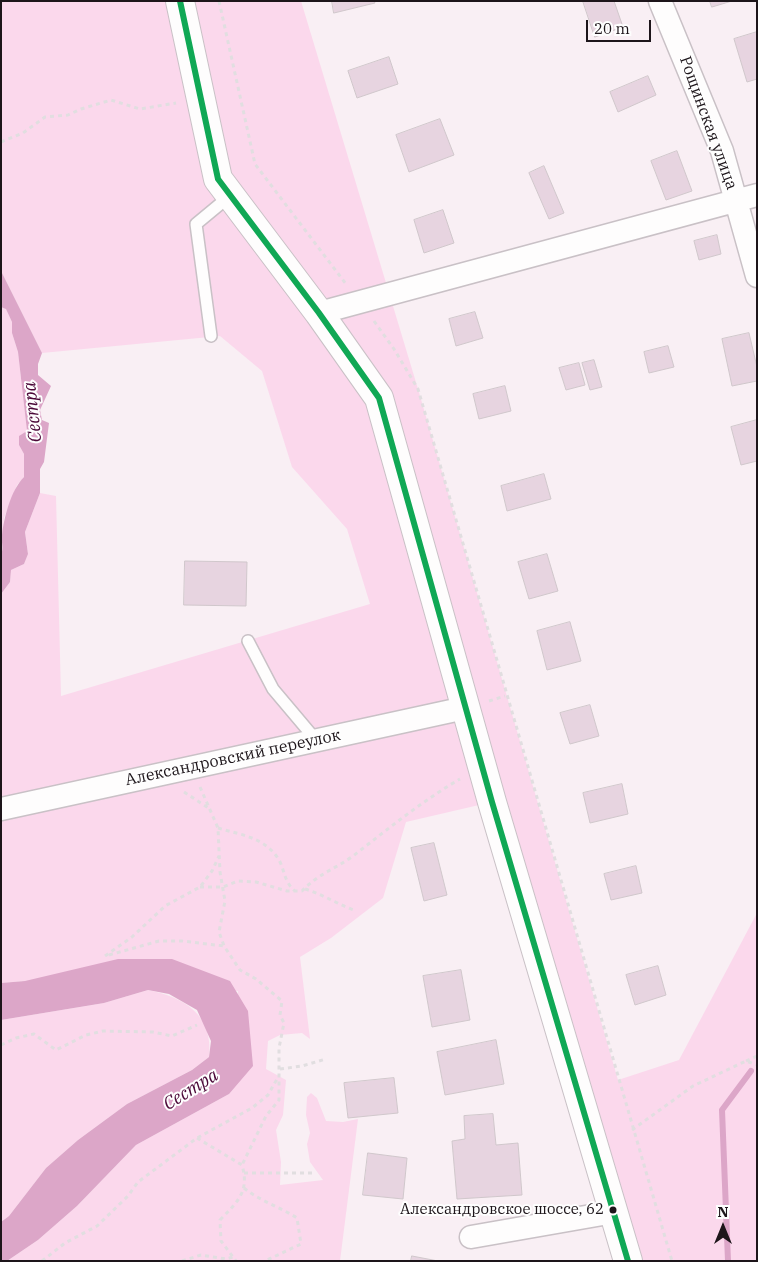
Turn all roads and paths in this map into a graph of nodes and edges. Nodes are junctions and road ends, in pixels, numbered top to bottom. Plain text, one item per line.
1 (180, 1) edge
2 (660, 1) edge
3 (203, 107) junction
4 (1, 142) edge
5 (231, 196) junction
6 (746, 198) edge
7 (757, 276) edge
8 (320, 313) junction
9 (211, 336) dead end
10 (248, 641) dead end
11 (465, 708) junction
12 (316, 740) junction
13 (194, 767) junction
14 (482, 767) junction
15 (1, 809) edge
16 (218, 828) junction
17 (220, 855) junction
18 (200, 887) junction
19 (223, 887) junction
20 (305, 889) junction
21 (296, 891) junction
22 (354, 910) dead end
23 (224, 946) junction
24 (197, 1025) dead end
25 (1, 1045) edge
26 (757, 1056) edge
27 (326, 1059) dead end
28 (746, 1061) junction
29 (757, 1065) edge
30 (280, 1069) junction
31 (277, 1078) junction
32 (632, 1130) dead end
33 (196, 1138) junction
34 (242, 1165) junction
35 (244, 1173) junction
36 (315, 1174) dead end
37 (244, 1188) junction
38 (614, 1212) junction
39 (471, 1237) dead end
40 (233, 1257) junction
41 (42, 1261) edge
42 (182, 1261) edge
43 (236, 1261) edge
44 (266, 1261) edge
45 (628, 1261) edge

1 - 3 street
2 - 6 street, Рощинская улица
3 - 4 path
3 - 5 street
5 - 8 street
5 - 9 lane
6 - 7 street, Рощинская улица
6 - 8 street
8 - 11 street
10 - 12 lane
11 - 12 street, Александровский переулок
11 - 14 street
12 - 13 street, Александровский переулок
13 - 15 street, Александровский переулок
13 - 16 path
14 - 20 path
14 - 38 street
16 - 17 path
16 - 21 path
17 - 18 path
17 - 19 path
18 - 19 path
18 - 23 path
19 - 21 path
19 - 23 path
20 - 21 path
20 - 22 path
23 - 30 path
24 - 25 path
26 - 28 path
27 - 30 path
28 - 29 path
28 - 32 path
30 - 31 path
31 - 33 path
31 - 34 path
33 - 34 path
33 - 41 path
34 - 35 path
35 - 36 path
35 - 37 path
37 - 40 path
37 - 44 path
38 - 39 street
38 - 45 street
40 - 42 path
40 - 43 path

